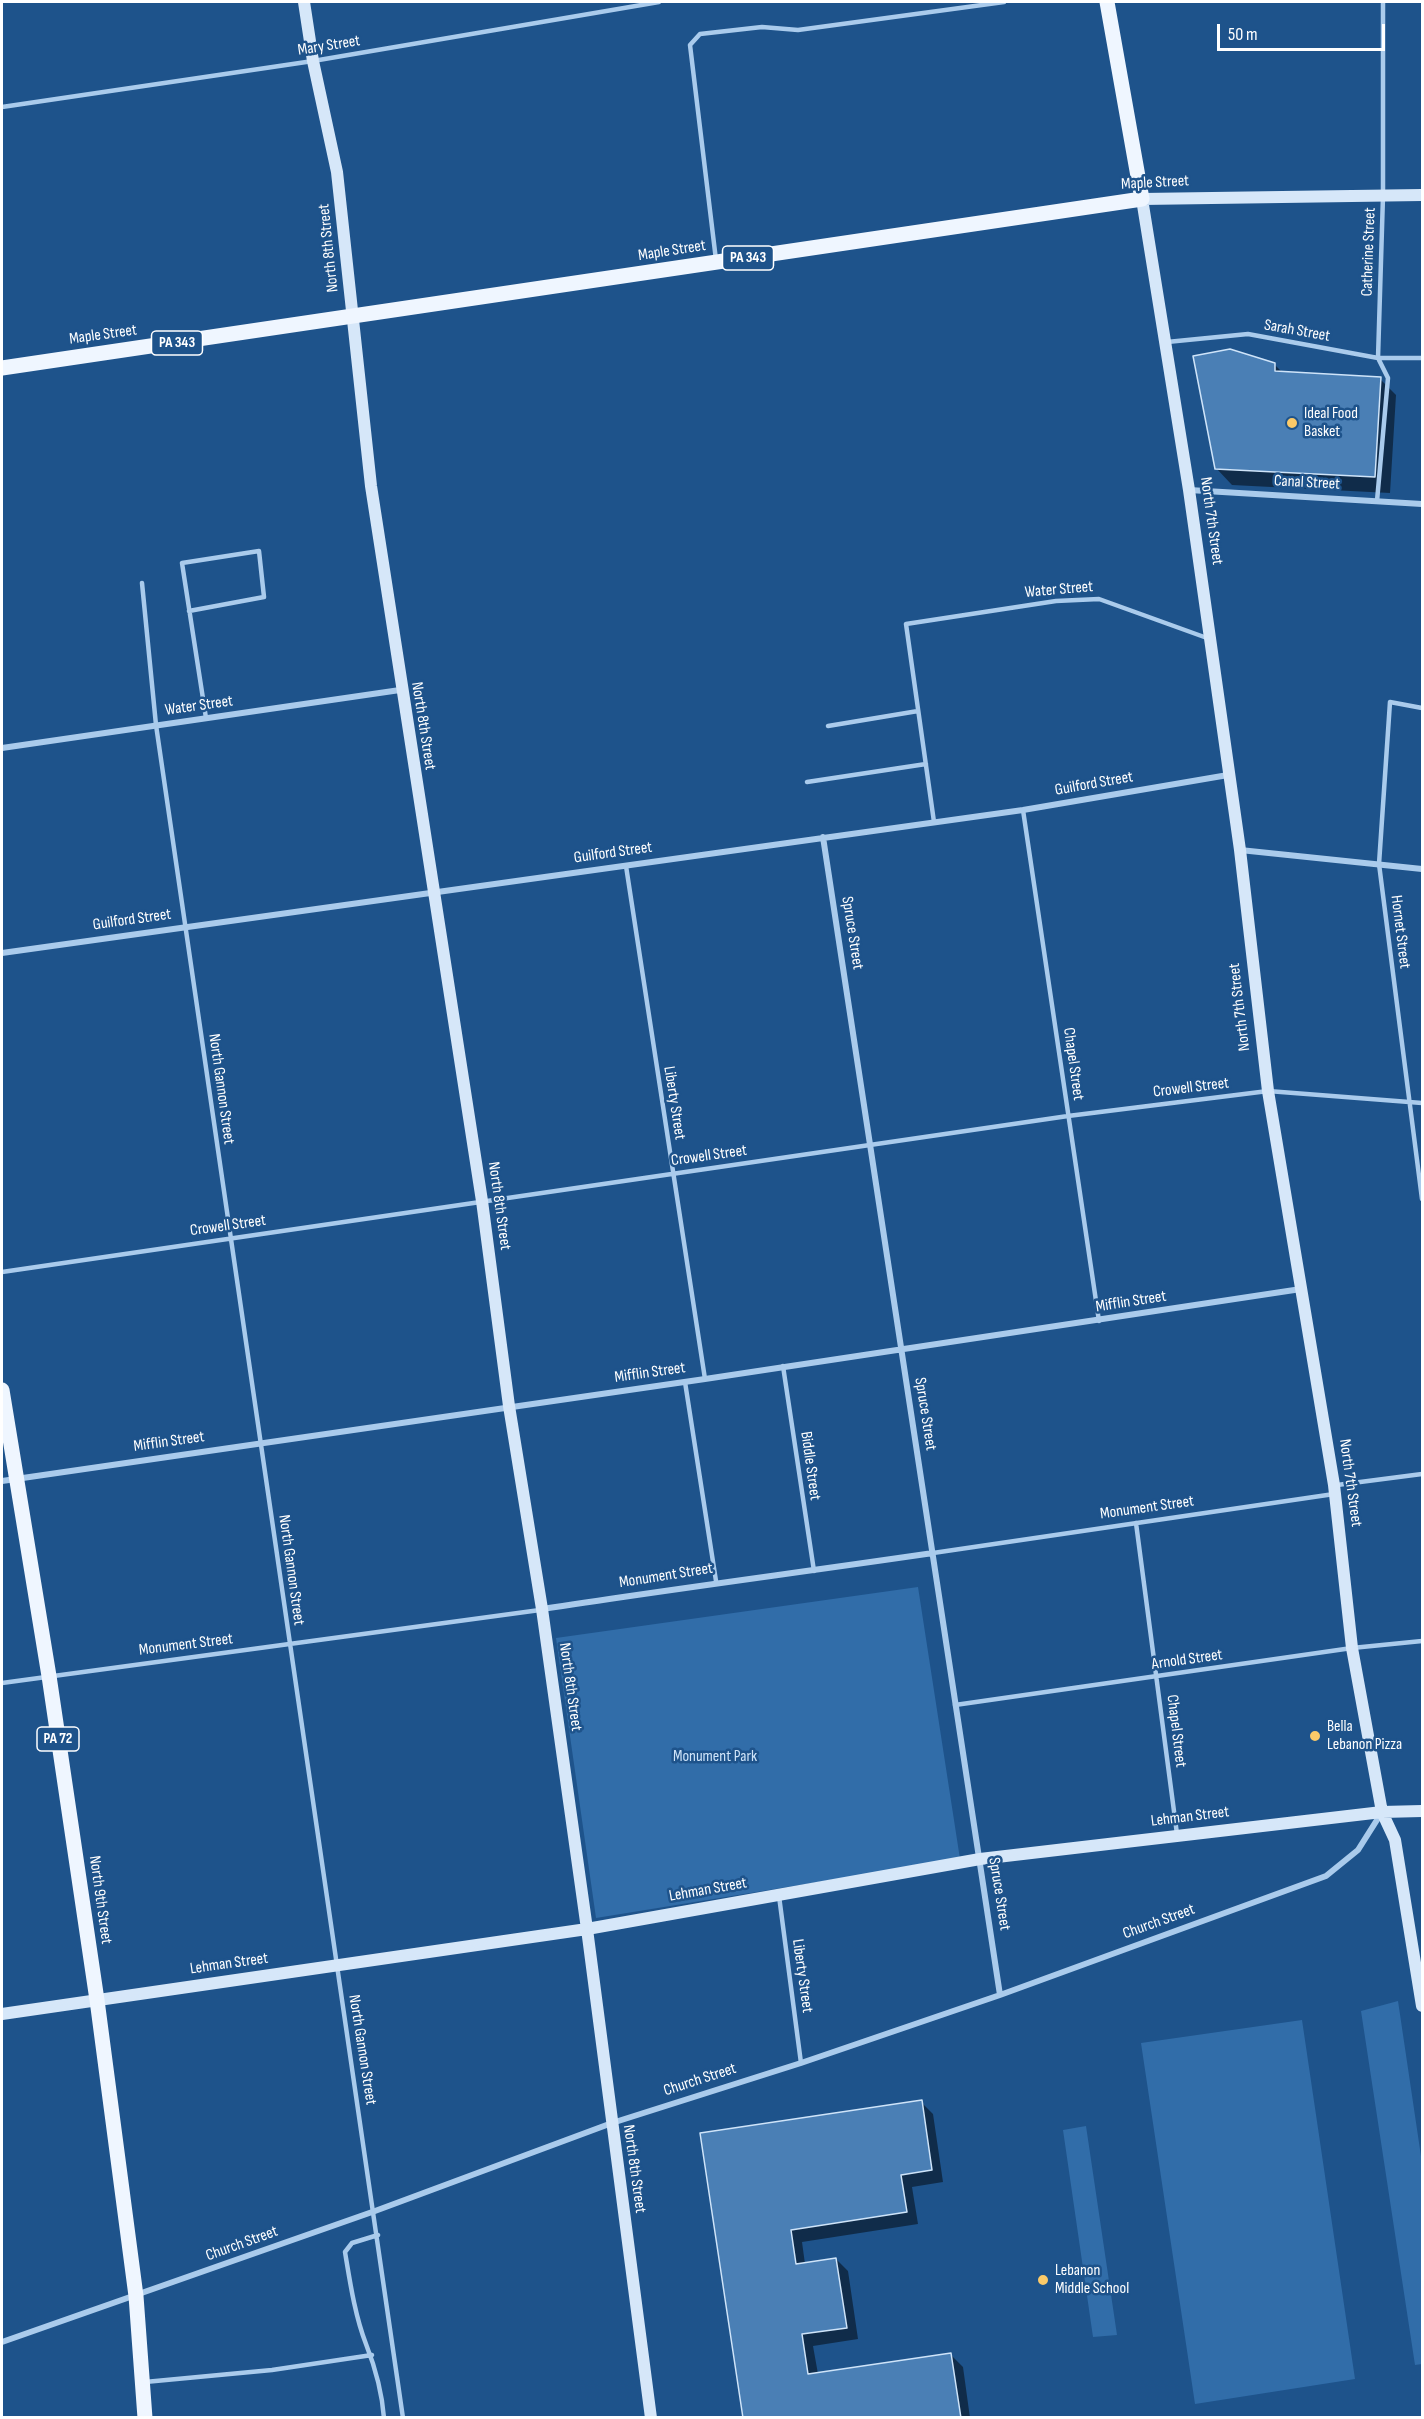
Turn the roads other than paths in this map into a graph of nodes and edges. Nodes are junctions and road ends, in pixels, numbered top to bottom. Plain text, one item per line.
1 (304, 2) edge
2 (659, 2) edge
3 (1004, 2) edge
4 (1107, 2) edge
5 (1383, 2) edge
6 (313, 61) junction
7 (2, 107) edge
8 (1422, 195) edge
9 (1383, 196) junction
10 (1142, 199) junction
11 (717, 263) junction
12 (353, 317) junction
13 (1167, 342) junction
14 (1378, 358) junction
15 (1422, 358) edge
16 (2, 368) edge
17 (1189, 490) junction
18 (1377, 501) junction
19 (1422, 504) edge
20 (142, 583) dead end
21 (189, 610) junction
22 (1208, 638) junction
23 (400, 690) junction
24 (1422, 708) edge
25 (918, 711) junction
26 (206, 718) junction
27 (156, 726) junction
28 (828, 726) dead end
29 (2, 747) edge
30 (926, 764) junction
31 (1228, 775) junction
32 (807, 782) dead end
33 (1023, 810) junction
34 (934, 822) junction
35 (824, 837) junction
36 (1240, 850) junction
37 (1379, 864) junction
38 (626, 866) junction
39 (1422, 869) edge
40 (433, 890) junction
41 (185, 926) junction
42 (2, 952) edge
43 (1268, 1091) junction
44 (1410, 1101) junction
45 (1422, 1103) edge
46 (1068, 1116) junction
47 (870, 1145) junction
48 (673, 1173) junction
49 (1422, 1199) edge
50 (482, 1201) junction
51 (230, 1237) junction
52 (2, 1272) edge
53 (1302, 1289) junction
54 (1099, 1321) junction
55 (902, 1348) junction
56 (783, 1365) junction
57 (705, 1379) junction
58 (685, 1382) junction
59 (2, 1390) edge
60 (509, 1406) junction
61 (260, 1443) junction
62 (1422, 1474) edge
63 (9, 1480) edge
64 (1334, 1490) junction
65 (1136, 1523) junction
66 (933, 1553) junction
67 (814, 1571) junction
68 (716, 1581) junction
69 (542, 1609) junction
70 (1422, 1641) edge
71 (290, 1646) junction
72 (1352, 1648) junction
73 (49, 1676) junction
74 (1157, 1676) junction
75 (2, 1683) edge
76 (955, 1705) junction
77 (1422, 1811) edge
78 (1382, 1812) junction
79 (1177, 1834) junction
80 (980, 1859) junction
81 (779, 1893) junction
82 (587, 1929) junction
83 (336, 1965) junction
84 (1000, 1995) junction
85 (1422, 1998) edge
86 (96, 2000) junction
87 (2, 2014) edge
88 (801, 2063) junction
89 (612, 2122) junction
90 (375, 2211) junction
91 (378, 2235) junction
92 (136, 2296) junction
93 (2, 2342) edge
94 (372, 2355) junction
95 (142, 2383) junction
96 (145, 2418) edge
97 (384, 2418) edge
98 (403, 2418) edge
99 (651, 2418) edge

1 - 6 street, North 8th Street
2 - 6 lane, Mary Street
3 - 11 lane
4 - 10 main road, North 7th Street
5 - 9 lane, Catherine Street
6 - 7 lane, Mary Street
6 - 12 street, North 8th Street
8 - 9 street, Maple Street
9 - 10 street, Maple Street
9 - 14 lane, Catherine Street
10 - 11 main road, Maple Street / PA 343
10 - 13 street, North 7th Street
11 - 12 main road, Maple Street / PA 343
12 - 16 main road, Maple Street / PA 343
12 - 23 street, North 8th Street
13 - 14 lane, Sarah Street
13 - 17 street, North 7th Street
14 - 15 lane, Sarah Street
14 - 18 lane, Catherine Street
17 - 18 street, Canal Street
17 - 22 street, North 7th Street
18 - 19 street, Canal Street
20 - 27 lane, North Gannon Street
21 - 21 lane
21 - 26 lane
22 - 25 lane, Water Street
22 - 31 street, North 7th Street
23 - 26 street, Water Street
23 - 40 street, North 8th Street
24 - 37 lane, Hornet Street
25 - 28 lane
25 - 30 lane
26 - 27 street, Water Street
27 - 29 street, Water Street
27 - 41 lane, North Gannon Street
30 - 32 lane
30 - 34 lane
31 - 33 street, Guilford Street
31 - 36 street, North 7th Street
33 - 34 street, Guilford Street
33 - 46 lane, Chapel Street
34 - 35 street, Guilford Street
35 - 38 street, Guilford Street
35 - 47 street, Spruce Street
36 - 37 street
36 - 43 street, North 7th Street
37 - 39 street
37 - 44 lane, Hornet Street
38 - 40 street, Guilford Street
38 - 48 lane, Liberty Street
40 - 41 street, Guilford Street
40 - 50 street, North 8th Street
41 - 42 street, Guilford Street
41 - 51 lane, North Gannon Street
43 - 44 lane, Crowell Street
43 - 46 lane, Crowell Street
43 - 53 street, North 7th Street
44 - 45 lane, Crowell Street
44 - 49 lane, Hornet Street
46 - 47 lane, Crowell Street
46 - 54 lane, Chapel Street
47 - 48 lane, Crowell Street
47 - 55 street, Spruce Street
48 - 50 lane, Crowell Street
48 - 57 lane, Liberty Street
50 - 51 lane, Crowell Street
50 - 60 street, North 8th Street
51 - 52 lane, Crowell Street
51 - 61 lane, North Gannon Street
53 - 54 street, Mifflin Street
53 - 64 street, North 7th Street
54 - 55 street, Mifflin Street
55 - 56 street, Mifflin Street
55 - 66 street, Spruce Street
56 - 57 street, Mifflin Street
56 - 67 lane, Biddle Street
57 - 58 street, Mifflin Street
58 - 60 street, Mifflin Street
58 - 68 lane
59 - 63 main road, North 9th Street / PA 72
60 - 61 street, Mifflin Street
60 - 69 street, North 8th Street
61 - 63 street, Mifflin Street
61 - 71 lane, North Gannon Street
62 - 64 lane, Monument Street
63 - 73 main road, North 9th Street / PA 72
64 - 65 lane, Monument Street
64 - 72 street, North 7th Street
65 - 66 lane, Monument Street
65 - 74 lane, Chapel Street
66 - 67 street, Monument Street
66 - 76 street, Spruce Street
67 - 68 street, Monument Street
68 - 69 street, Monument Street
69 - 71 lane, Monument Street
69 - 82 street, North 8th Street
70 - 72 lane, Arnold Street
71 - 73 lane, Monument Street
71 - 83 lane, North Gannon Street
72 - 74 lane, Arnold Street
72 - 78 street, North 7th Street
73 - 75 lane, Monument Street
73 - 86 main road, North 9th Street / PA 72
74 - 76 lane, Arnold Street
74 - 79 lane, Chapel Street
76 - 80 street, Spruce Street
77 - 78 street, Lehman Street
78 - 79 street, Lehman Street
78 - 84 street, Church Street
78 - 85 street, North 7th Street
79 - 80 street, Lehman Street
80 - 81 street, Lehman Street
80 - 84 street, Spruce Street
81 - 82 street, Lehman Street
81 - 88 lane, Liberty Street
82 - 83 street, Lehman Street
82 - 89 street, North 8th Street
83 - 86 street, Lehman Street
83 - 90 lane, North Gannon Street
84 - 88 street, Church Street
86 - 87 street, Lehman Street
86 - 92 main road, North 9th Street / PA 72
88 - 89 street, Church Street
89 - 90 street, Church Street
89 - 99 street, North 8th Street
90 - 91 lane, North Gannon Street
90 - 92 street, Church Street
91 - 94 lane
91 - 98 lane, North Gannon Street
92 - 93 street, Church Street
92 - 95 main road, North 9th Street / PA 72
94 - 95 lane
94 - 97 lane
95 - 96 main road, North 9th Street / PA 72

